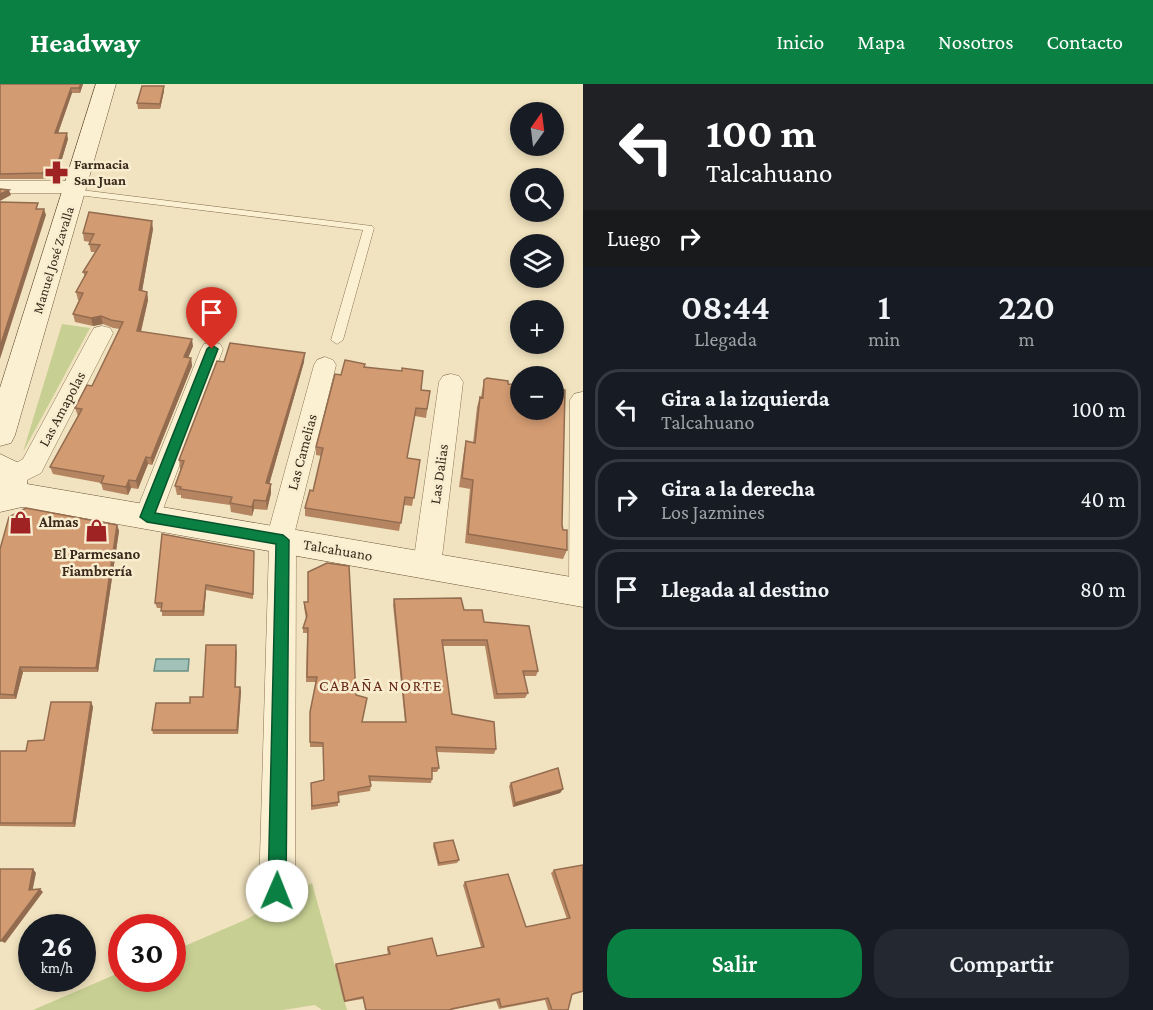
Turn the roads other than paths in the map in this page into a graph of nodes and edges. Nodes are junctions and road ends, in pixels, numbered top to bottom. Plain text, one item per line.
1 (106, 84) edge
2 (0, 187) edge
3 (74, 190) junction
4 (102, 333) dead end
5 (337, 340) dead end
6 (212, 349) dead end
7 (325, 364) dead end
8 (452, 382) dead end
9 (582, 400) edge
10 (0, 435) edge
11 (8, 487) edge
12 (147, 517) junction
13 (281, 540) junction
14 (427, 565) junction
15 (583, 592) edge
16 (277, 891) dead end

1 - 3 street, Manuel José Zavalla
2 - 3 street
3 - 5 lane
3 - 10 street, Manuel José Zavalla
4 - 11 street, Las Amapolas
6 - 12 street
7 - 13 street, Las Camelias
8 - 14 street, Las Dalias
9 - 15 street
11 - 12 street, Talcahuano
12 - 13 street, Talcahuano
13 - 14 street, Talcahuano
13 - 16 street, Las Camelias
14 - 15 street, Talcahuano

